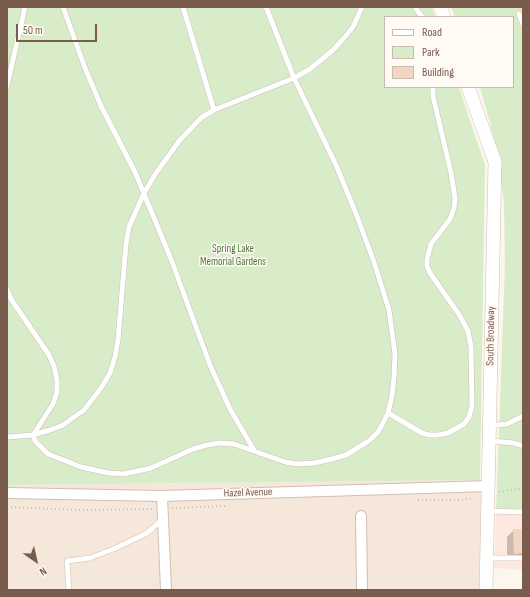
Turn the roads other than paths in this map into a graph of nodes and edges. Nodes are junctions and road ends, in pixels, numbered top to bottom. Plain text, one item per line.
1 (25, 7) edge
2 (63, 7) edge
3 (183, 7) edge
4 (266, 7) edge
5 (362, 7) edge
6 (367, 7) edge
7 (416, 7) edge
8 (359, 14) junction
9 (518, 14) dead end
10 (421, 16) edge
11 (523, 24) edge
12 (294, 78) junction
13 (7, 86) edge
14 (433, 88) edge
15 (468, 88) edge
16 (214, 110) junction
17 (144, 193) junction
18 (7, 289) edge
19 (388, 413) junction
20 (523, 416) edge
21 (489, 426) junction
22 (32, 435) junction
23 (7, 437) edge
24 (488, 440) junction
25 (523, 446) edge
26 (254, 450) junction
27 (488, 486) junction
28 (7, 493) edge
29 (162, 496) junction
30 (488, 511) junction
31 (523, 512) edge
32 (361, 516) dead end
33 (163, 520) junction
34 (487, 558) junction
35 (523, 558) edge
36 (69, 590) edge
37 (166, 590) edge
38 (362, 590) edge
39 (486, 590) edge

1 - 13 lane
2 - 17 lane
3 - 16 lane
4 - 12 lane
5 - 8 lane
6 - 8 lane
7 - 10 lane
8 - 12 lane
9 - 11 lane
12 - 16 lane
12 - 19 lane
14 - 19 lane
15 - 21 street, South Broadway
16 - 17 lane
17 - 22 lane
17 - 26 lane
18 - 22 lane
19 - 26 lane
20 - 21 lane
21 - 24 street, South Broadway
22 - 23 lane
22 - 26 lane
24 - 25 lane
24 - 27 street, South Broadway
27 - 29 street, Hazel Avenue
27 - 30 street, South Broadway
28 - 29 street, Hazel Avenue
29 - 33 street
30 - 31 lane
30 - 34 street, South Broadway
32 - 38 street
33 - 36 lane
33 - 37 street
34 - 35 lane
34 - 39 street, South Broadway

